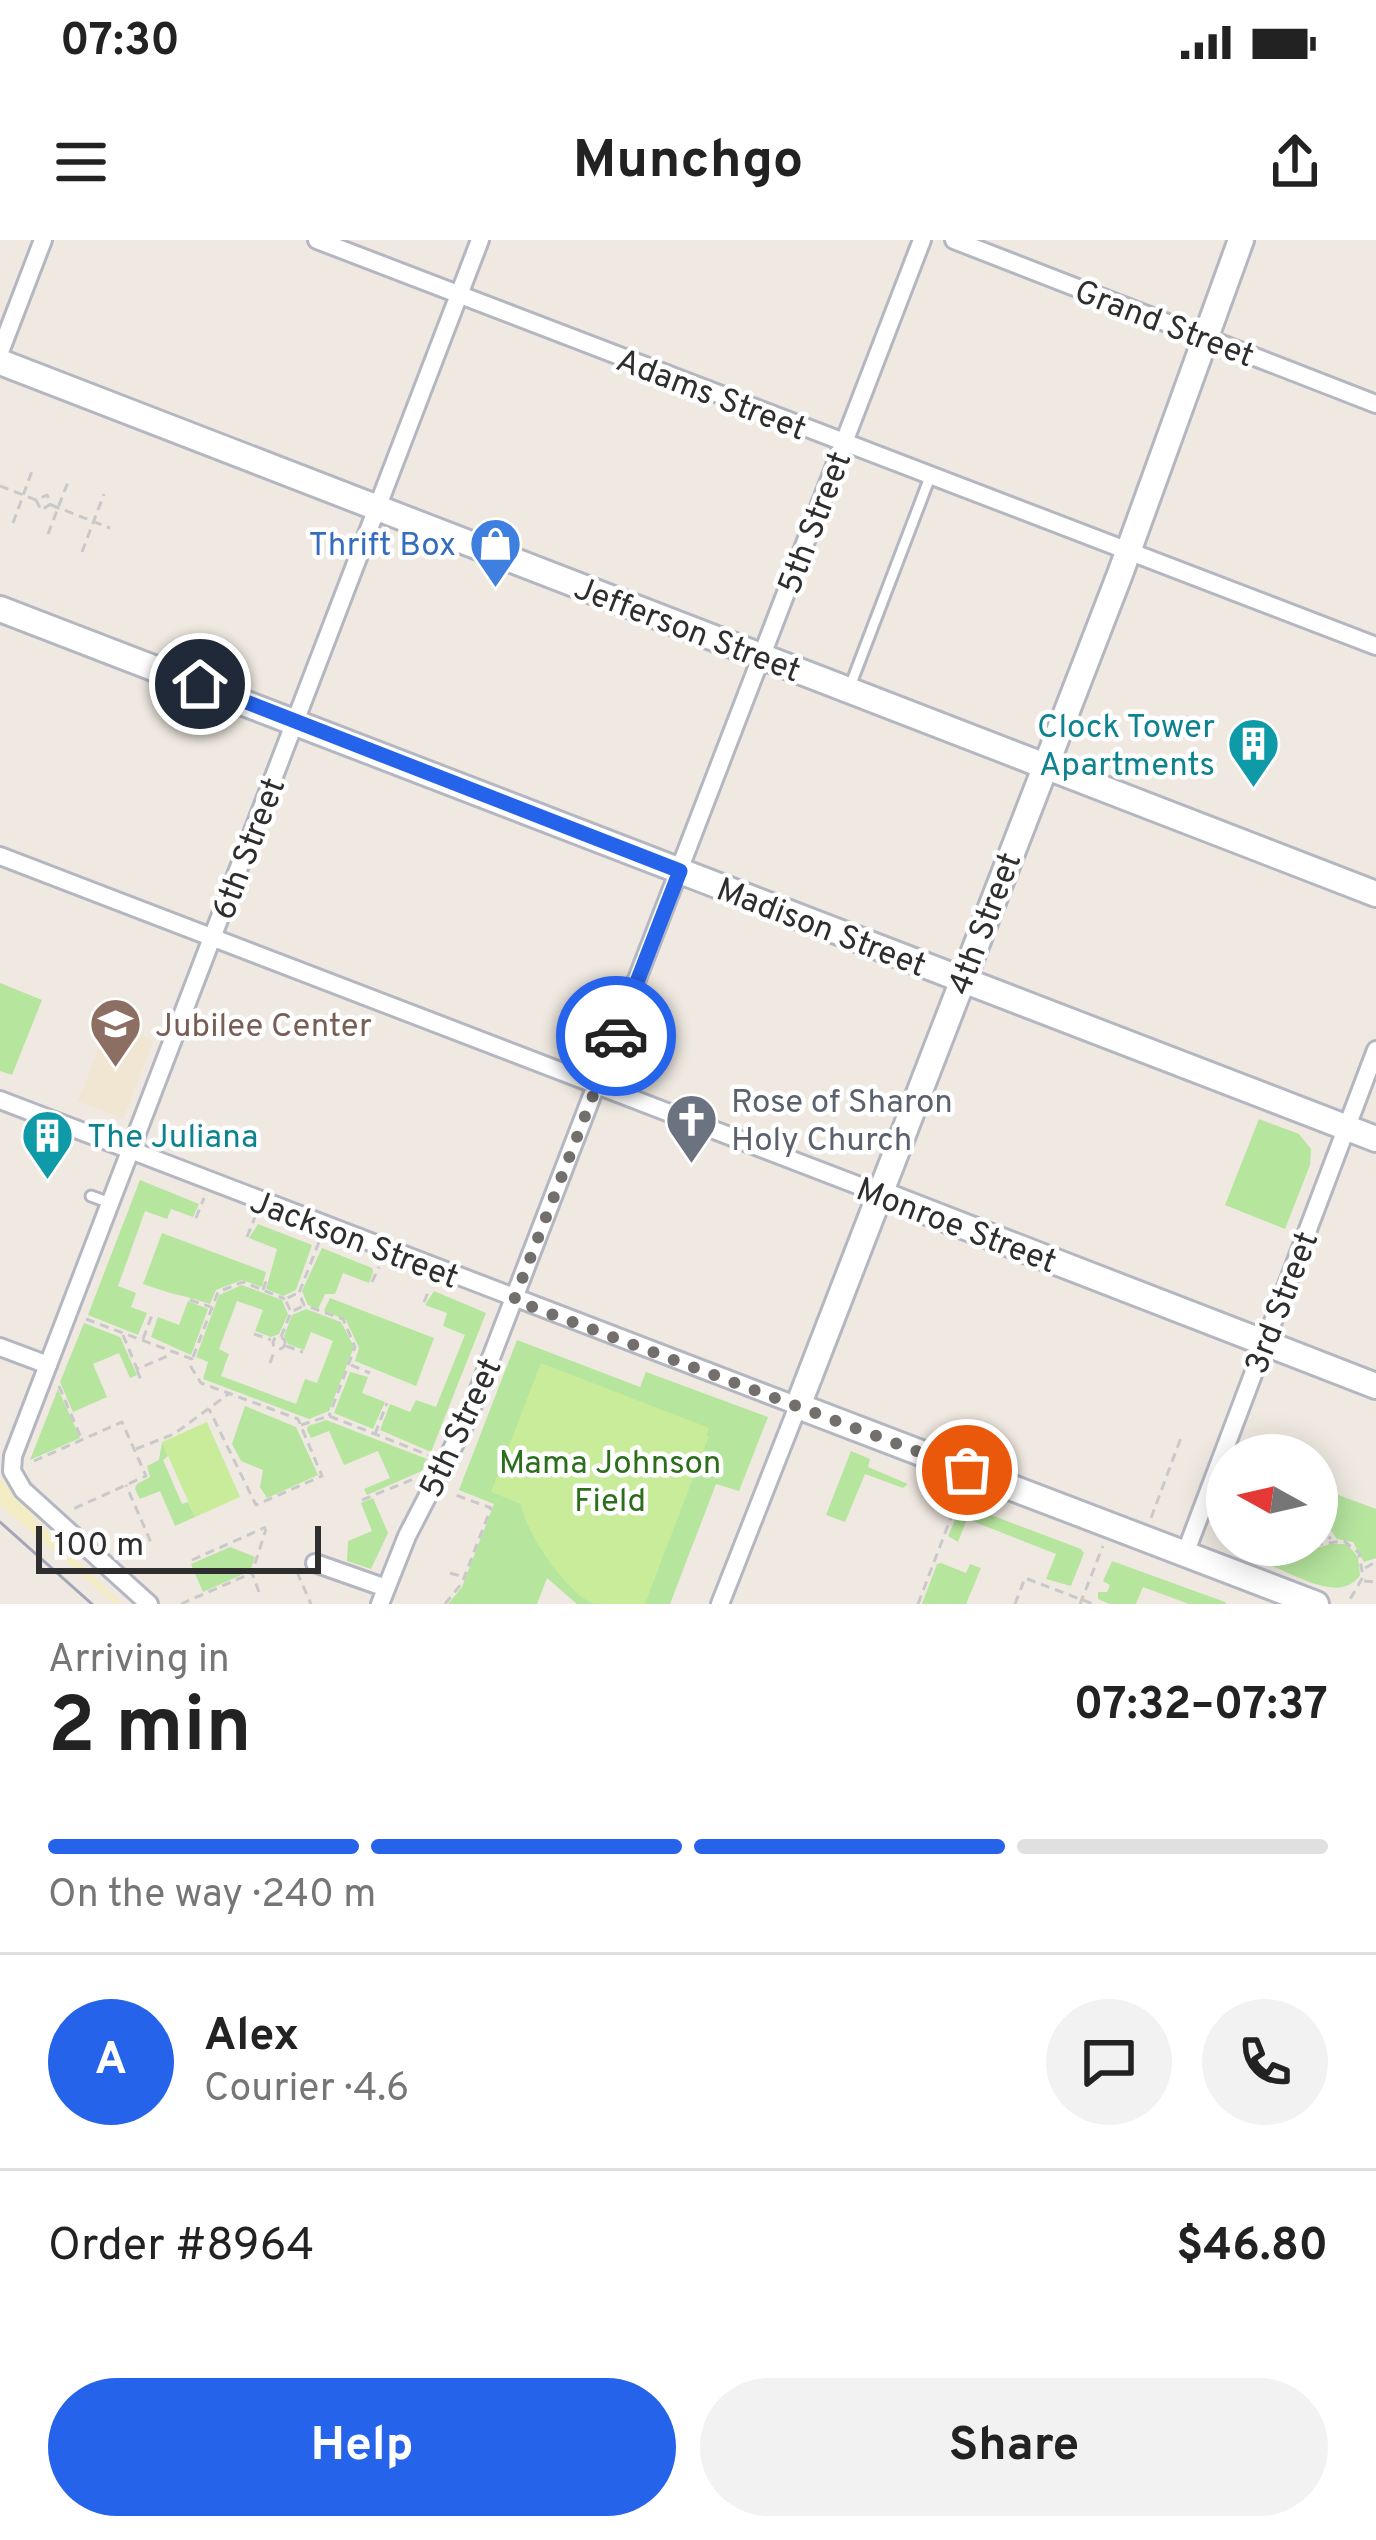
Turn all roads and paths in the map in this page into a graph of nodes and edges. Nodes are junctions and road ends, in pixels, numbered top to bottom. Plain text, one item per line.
1 (43, 240) edge
2 (317, 240) edge
3 (480, 240) edge
4 (922, 240) edge
5 (953, 240) edge
6 (1241, 240) edge
7 (459, 296) junction
8 (1204, 338) junction
9 (0, 352) edge
10 (0, 362) edge
11 (1376, 404) edge
12 (843, 445) junction
13 (32, 471) dead end
14 (929, 477) junction
15 (68, 482) dead end
16 (0, 486) edge
17 (104, 494) dead end
18 (23, 495) junction
19 (36, 500) junction
20 (51, 505) junction
21 (58, 508) junction
22 (378, 510) junction
23 (93, 521) junction
24 (13, 523) dead end
25 (110, 528) dead end
26 (48, 534) dead end
27 (1129, 550) junction
28 (82, 552) dead end
29 (0, 609) edge
30 (1376, 646) edge
31 (760, 656) junction
32 (849, 689) junction
33 (297, 721) junction
34 (1045, 764) junction
35 (0, 856) edge
36 (680, 871) junction
37 (1376, 894) edge
38 (212, 938) junction
39 (960, 980) junction
40 (1376, 1050) edge
41 (597, 1087) junction
42 (0, 1100) edge
43 (1346, 1127) junction
44 (1376, 1139) edge
45 (130, 1151) junction
46 (878, 1193) junction
47 (91, 1196) dead end
48 (204, 1197) dead end
49 (110, 1204) junction
50 (255, 1217) dead end
51 (196, 1218) dead end
52 (247, 1238) dead end
53 (319, 1242) dead end
54 (380, 1265) dead end
55 (268, 1276) dead end
56 (372, 1282) dead end
57 (431, 1284) dead end
58 (263, 1290) junction
59 (298, 1293) junction
60 (285, 1298) junction
61 (190, 1300) dead end
62 (514, 1300) junction
63 (424, 1302) dead end
64 (304, 1305) junction
65 (212, 1307) junction
66 (70, 1309) junction
67 (291, 1312) junction
68 (152, 1315) dead end
69 (123, 1333) junction
70 (254, 1334) dead end
71 (280, 1337) junction
72 (142, 1341) junction
73 (273, 1341) junction
74 (1265, 1343) junction
75 (284, 1346) junction
76 (0, 1347) edge
77 (276, 1349) junction
78 (303, 1352) dead end
79 (175, 1353) junction
80 (192, 1359) junction
81 (270, 1363) dead end
82 (349, 1364) junction
83 (48, 1365) junction
84 (136, 1369) junction
85 (370, 1372) dead end
86 (141, 1380) dead end
87 (57, 1382) dead end
88 (1376, 1386) edge
89 (230, 1394) junction
90 (387, 1403) dead end
91 (798, 1406) junction
92 (209, 1409) junction
93 (329, 1416) junction
94 (301, 1426) junction
95 (220, 1431) junction
96 (375, 1433) junction
97 (212, 1435) dead end
98 (1183, 1436) dead end
99 (82, 1440) junction
100 (135, 1450) junction
101 (432, 1456) dead end
102 (20, 1460) junction
103 (246, 1463) dead end
104 (240, 1471) junction
105 (424, 1475) dead end
106 (126, 1485) junction
107 (962, 1490) dead end
108 (446, 1491) dead end
109 (362, 1500) dead end
110 (68, 1511) dead end
111 (1149, 1523) dead end
112 (1338, 1541) edge
113 (1104, 1544) dead end
114 (1185, 1554) junction
115 (113, 1556) dead end
116 (192, 1560) dead end
117 (1376, 1562) edge
118 (315, 1563) dead end
119 (1363, 1568) junction
120 (297, 1572) dead end
121 (252, 1573) junction
122 (450, 1573) dead end
123 (464, 1577) junction
124 (1362, 1581) junction
125 (1376, 1582) edge
126 (260, 1592) dead end
127 (1065, 1593) junction
128 (383, 1596) edge
129 (1349, 1601) edge
130 (1081, 1602) edge
131 (148, 1604) edge
132 (181, 1604) edge
133 (311, 1604) edge
134 (445, 1604) edge
135 (720, 1604) edge
136 (918, 1604) edge
137 (1016, 1604) edge
138 (1061, 1604) edge
139 (1093, 1604) edge
140 (1316, 1604) edge

1 - 9 street
2 - 7 street, Adams Street
3 - 7 street, 6th Street
4 - 12 street, 5th Street
5 - 8 street, Grand Street
6 - 8 street, 4th Street
7 - 12 street, Adams Street
7 - 22 street, 6th Street
8 - 11 street, Grand Street
8 - 27 street, 4th Street
10 - 22 street, Jefferson Street
12 - 14 street, Adams Street
12 - 31 street, 5th Street
13 - 18 path
14 - 27 street, Adams Street
14 - 32 lane
15 - 21 path
16 - 18 path
17 - 23 path
18 - 19 path
18 - 24 path
19 - 20 path
19 - 20 path
20 - 21 path
21 - 23 path
21 - 26 path
22 - 31 street, Jefferson Street
22 - 33 street, 6th Street
23 - 25 path
23 - 28 path
27 - 30 street, Adams Street
27 - 34 street, 4th Street
29 - 33 street, Madison Street
31 - 32 street, Jefferson Street
31 - 36 street, 5th Street
32 - 34 street, Jefferson Street
33 - 36 street, Madison Street
33 - 38 street, 6th Street
34 - 37 street, Jefferson Street
34 - 39 street, 4th Street
35 - 38 street, Monroe Street
36 - 39 street, Madison Street
36 - 41 street, 5th Street
38 - 41 street, Monroe Street
38 - 45 street, 6th Street
39 - 43 street, Madison Street
39 - 46 street, 4th Street
40 - 43 street, 3rd Street
41 - 46 street, Monroe Street
41 - 62 street, 5th Street
42 - 45 street, Jackson Street
43 - 44 street, Madison Street
43 - 74 street, 3rd Street
45 - 49 street, 6th Street
45 - 62 street, Jackson Street
46 - 74 street, Monroe Street
46 - 91 street, 4th Street
47 - 49 lane
48 - 51 path
49 - 66 street, 6th Street
50 - 52 path
53 - 59 path
54 - 56 path
55 - 58 path
57 - 63 path
58 - 60 path
58 - 65 path
59 - 60 path
59 - 64 path
60 - 67 path
61 - 65 path
62 - 91 street, Jackson Street
62 - 128 street, 5th Street
64 - 67 path
64 - 82 path
65 - 80 path
66 - 69 path
66 - 83 street, 6th Street
67 - 71 path
68 - 72 path
69 - 72 path
69 - 84 path
70 - 73 path
71 - 73 path
71 - 75 path
72 - 79 path
73 - 77 path
74 - 88 street, Monroe Street
74 - 114 street, 3rd Street
75 - 77 path
75 - 78 path
76 - 83 street
77 - 81 path
79 - 80 path
79 - 84 path
80 - 89 path
82 - 85 path
82 - 93 path
83 - 102 street, 6th Street
84 - 86 path
87 - 99 path
89 - 92 path
89 - 94 path
90 - 96 path
91 - 114 street, Jackson Street
91 - 135 street, 4th Street
92 - 95 path
92 - 100 path
93 - 94 path
93 - 96 path
94 - 104 path
95 - 97 path
95 - 104 path
96 - 101 path
98 - 111 path
99 - 100 path
99 - 102 path
100 - 106 path
102 - 131 street
103 - 104 path
105 - 109 path
106 - 110 path
106 - 115 path
107 - 136 path
108 - 123 path
112 - 119 path
113 - 130 path
114 - 140 street, Jackson Street
116 - 121 path
117 - 119 path
118 - 128 street
119 - 124 path
120 - 133 path
121 - 126 path
121 - 132 path
122 - 123 path
123 - 134 path
124 - 125 path
124 - 129 path
127 - 130 path
127 - 137 path
127 - 138 path
130 - 139 path

